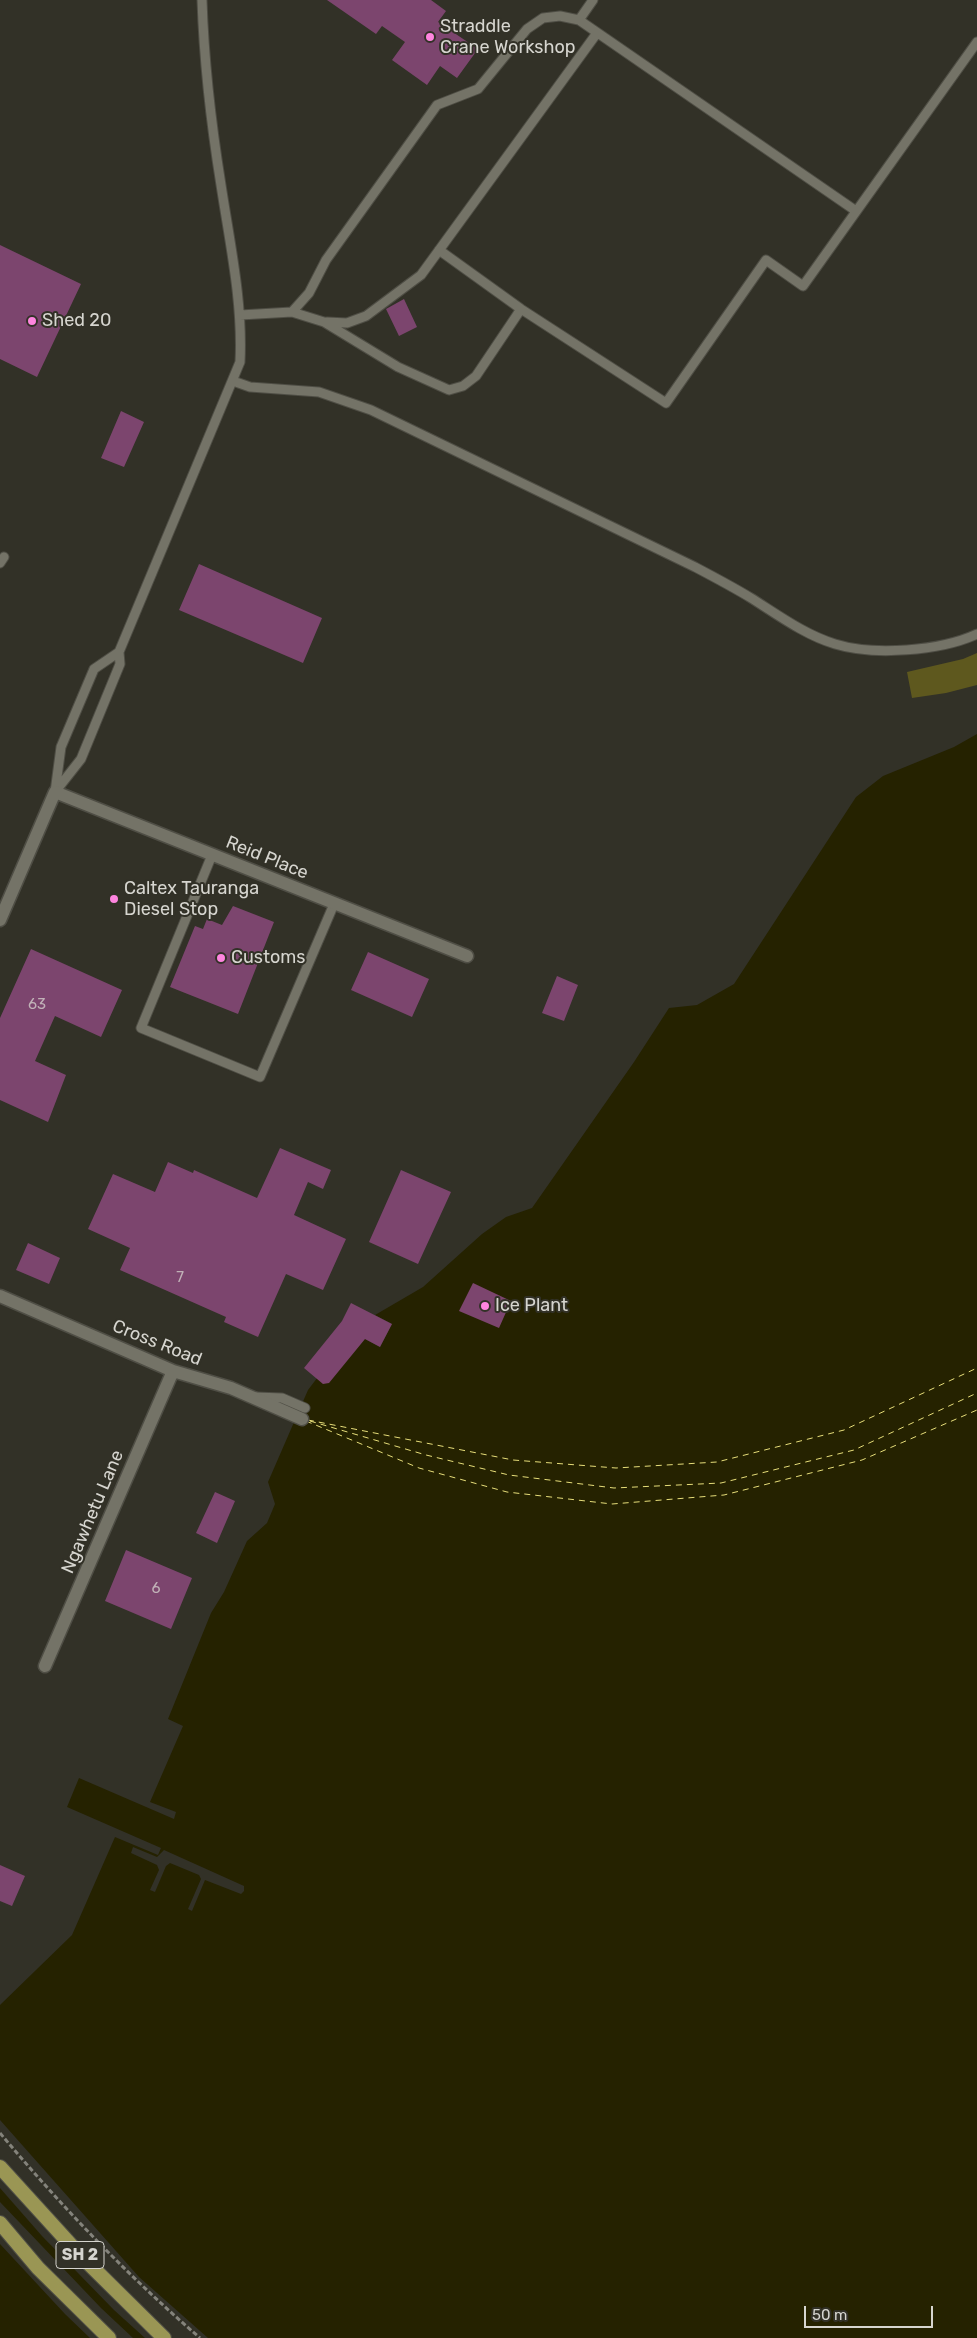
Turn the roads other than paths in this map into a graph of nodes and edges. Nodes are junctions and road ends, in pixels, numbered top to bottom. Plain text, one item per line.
1 (202, 0) edge
2 (593, 0) edge
3 (579, 20) junction
4 (597, 33) junction
5 (977, 42) edge
6 (856, 211) junction
7 (439, 250) junction
8 (520, 309) junction
9 (292, 312) junction
10 (240, 315) junction
11 (324, 322) junction
12 (233, 381) junction
13 (977, 634) edge
14 (119, 652) junction
15 (55, 792) junction
16 (212, 855) junction
17 (334, 904) junction
18 (0, 920) edge
19 (467, 956) dead end
20 (0, 1296) edge
21 (173, 1371) junction
22 (304, 1413) dead end
23 (45, 1666) dead end
24 (0, 2167) edge
25 (0, 2223) edge
26 (109, 2338) edge
27 (164, 2338) edge

1 - 10 lane
2 - 3 lane
3 - 4 lane
3 - 9 lane
4 - 6 lane
4 - 7 lane
5 - 6 lane
6 - 8 lane
7 - 8 lane
7 - 11 lane
8 - 11 lane
9 - 10 lane
9 - 11 lane
10 - 12 lane
12 - 13 lane
12 - 14 lane
14 - 15 lane
14 - 15 lane
15 - 16 street, Reid Place
15 - 18 street
16 - 17 street, Reid Place
16 - 17 lane
17 - 19 street, Reid Place
20 - 21 street, Cross Road
21 - 22 street, Cross Road
21 - 23 street, Ngawhetu Lane
24 - 27 highway, SH 2
25 - 26 highway, SH 2

